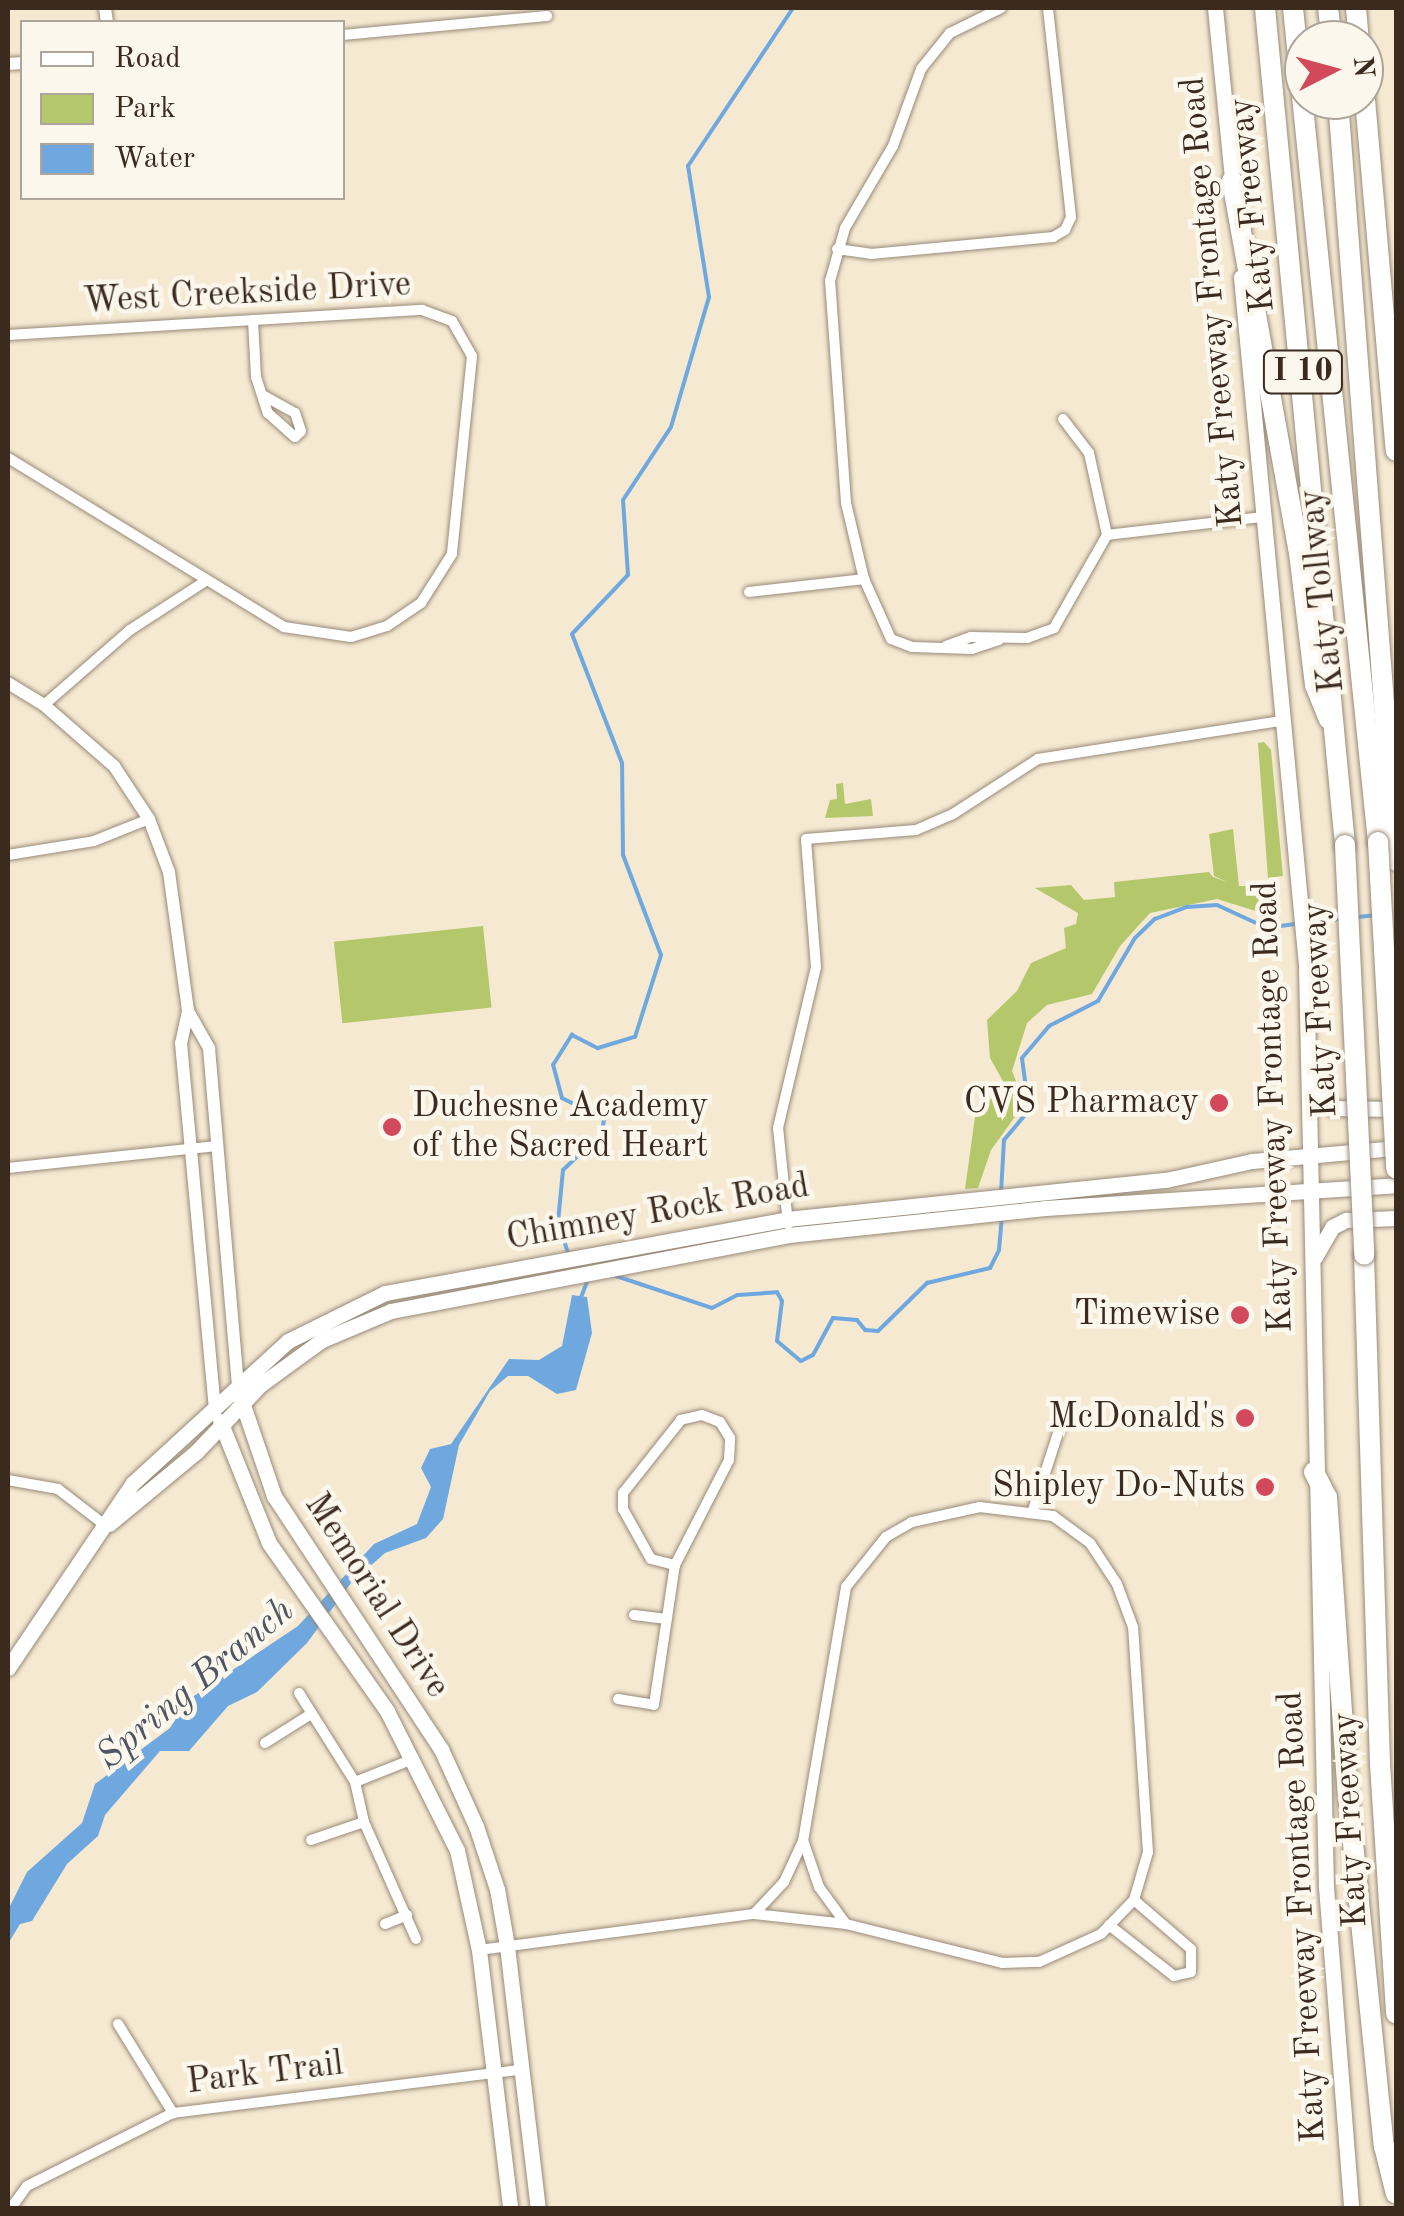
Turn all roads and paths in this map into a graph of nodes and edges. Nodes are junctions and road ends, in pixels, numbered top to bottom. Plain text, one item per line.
1 (1001, 8) edge
2 (1048, 8) edge
3 (1215, 8) edge
4 (1265, 8) edge
5 (1292, 8) edge
6 (548, 16) dead end
7 (345, 35) edge
8 (1339, 120) edge
9 (1367, 120) edge
10 (1232, 181) junction
11 (838, 248) junction
12 (253, 320) junction
13 (8, 335) edge
14 (263, 395) dead end
15 (1063, 419) dead end
16 (1396, 451) edge
17 (8, 458) edge
18 (1262, 517) junction
19 (1107, 534) junction
20 (864, 578) junction
21 (204, 582) junction
22 (749, 592) dead end
23 (8, 684) edge
24 (44, 705) junction
25 (1281, 721) junction
26 (1337, 737) junction
27 (149, 819) junction
28 (1387, 841) edge
29 (8, 854) edge
30 (1396, 861) edge
31 (188, 1010) junction
32 (1307, 1068) junction
33 (1396, 1109) edge
34 (217, 1146) junction
35 (1396, 1148) edge
36 (190, 1150) junction
37 (1308, 1158) junction
38 (8, 1168) edge
39 (1396, 1169) edge
40 (1139, 1181) junction
41 (1396, 1185) edge
42 (1309, 1194) junction
43 (1044, 1199) junction
44 (1141, 1200) junction
45 (1396, 1218) edge
46 (788, 1227) junction
47 (1311, 1267) junction
48 (536, 1272) junction
49 (440, 1281) junction
50 (443, 1298) junction
51 (238, 1387) junction
52 (241, 1404) junction
53 (215, 1408) junction
54 (1062, 1421) dead end
55 (222, 1426) junction
56 (1314, 1472) junction
57 (8, 1480) edge
58 (1033, 1510) junction
59 (106, 1526) junction
60 (676, 1566) junction
61 (634, 1615) dead end
62 (667, 1619) junction
63 (8, 1668) edge
64 (299, 1693) dead end
65 (618, 1699) dead end
66 (311, 1714) junction
67 (265, 1743) dead end
68 (414, 1759) junction
69 (355, 1782) junction
70 (364, 1822) junction
71 (311, 1840) dead end
72 (803, 1840) junction
73 (1134, 1900) junction
74 (754, 1914) junction
75 (407, 1915) junction
76 (385, 1924) dead end
77 (846, 1924) junction
78 (1110, 1926) junction
79 (416, 1939) dead end
80 (507, 1946) junction
81 (479, 1950) junction
82 (1396, 2013) edge
83 (118, 2024) dead end
84 (520, 2070) junction
85 (493, 2074) junction
86 (172, 2112) junction
87 (1396, 2194) edge
88 (11, 2208) edge
89 (510, 2208) edge
90 (538, 2208) edge
91 (1351, 2208) edge

1 - 11 street
2 - 11 street
3 - 10 main road, Katy Freeway Frontage Road
4 - 26 highway, Katy Freeway / I 10
5 - 28 highway, Katy Tollway
6 - 7 street
8 - 28 highway, Katy Tollway
9 - 16 highway, I 10
10 - 18 main road, Katy Freeway Frontage Road
10 - 26 highway
11 - 20 street
12 - 13 street, West Creekside Drive
12 - 14 street
12 - 21 street, West Creekside Drive
15 - 19 street
17 - 21 street
18 - 19 street
18 - 25 main road, Katy Freeway Frontage Road
19 - 20 street
20 - 22 street
21 - 24 street
23 - 24 street, Memorial Drive
24 - 27 street, Memorial Drive
25 - 32 main road, Katy Freeway Frontage Road
25 - 46 street
26 - 82 highway, Katy Freeway / I 10, bridge
27 - 29 street
27 - 31 street, Memorial Drive
28 - 30 highway, Katy Tollway
28 - 39 highway, Katy Tollway, bridge
31 - 34 street, Memorial Drive
31 - 36 street, Memorial Drive
32 - 33 main road
32 - 37 main road, Katy Freeway Frontage Road
34 - 36 street
34 - 51 street, Memorial Drive
35 - 37 main road, Chimney Rock Road
36 - 38 street
36 - 53 street, Memorial Drive
37 - 40 main road, Chimney Rock Road
37 - 42 main road, Katy Freeway Frontage Road
40 - 43 main road, Chimney Rock Road
40 - 44 main road
41 - 42 main road, Chimney Rock Road
42 - 44 main road, Chimney Rock Road
42 - 47 main road, Katy Freeway Frontage Road
43 - 44 main road, Chimney Rock Road
43 - 46 main road, Chimney Rock Road
45 - 47 main road
46 - 48 main road, Chimney Rock Road
47 - 56 main road, Katy Freeway Frontage Road
48 - 49 main road, Chimney Rock Road
48 - 50 main road, Chimney Rock Road
49 - 50 main road
49 - 51 main road, Chimney Rock Road
50 - 52 main road, Chimney Rock Road
51 - 52 main road, Memorial Drive
51 - 53 main road, Chimney Rock Road
52 - 55 main road, Chimney Rock Road
52 - 80 main road, Memorial Drive
53 - 55 main road, Memorial Drive
53 - 59 main road, Chimney Rock Road
54 - 58 street
55 - 59 main road, Chimney Rock Road
55 - 68 main road, Memorial Drive
56 - 87 highway
56 - 91 main road, Katy Freeway Frontage Road
57 - 59 street
58 - 72 street
58 - 73 street
59 - 63 main road, Chimney Rock Road
60 - 60 street
60 - 62 street
61 - 62 street
62 - 65 street
64 - 66 street
66 - 67 street
66 - 69 street
68 - 69 street
68 - 81 main road, Memorial Drive
69 - 70 street
70 - 71 street
70 - 75 street
72 - 74 street
72 - 77 street
73 - 78 street
73 - 78 street
74 - 77 street
74 - 80 street
75 - 76 street
75 - 79 street
77 - 78 street
80 - 81 street
80 - 84 main road, Memorial Drive
81 - 85 main road, Memorial Drive
83 - 86 street
84 - 85 street, Park Trail
84 - 90 main road, Memorial Drive
85 - 86 street, Park Trail
85 - 89 main road, Memorial Drive
86 - 88 street, Park Trail

